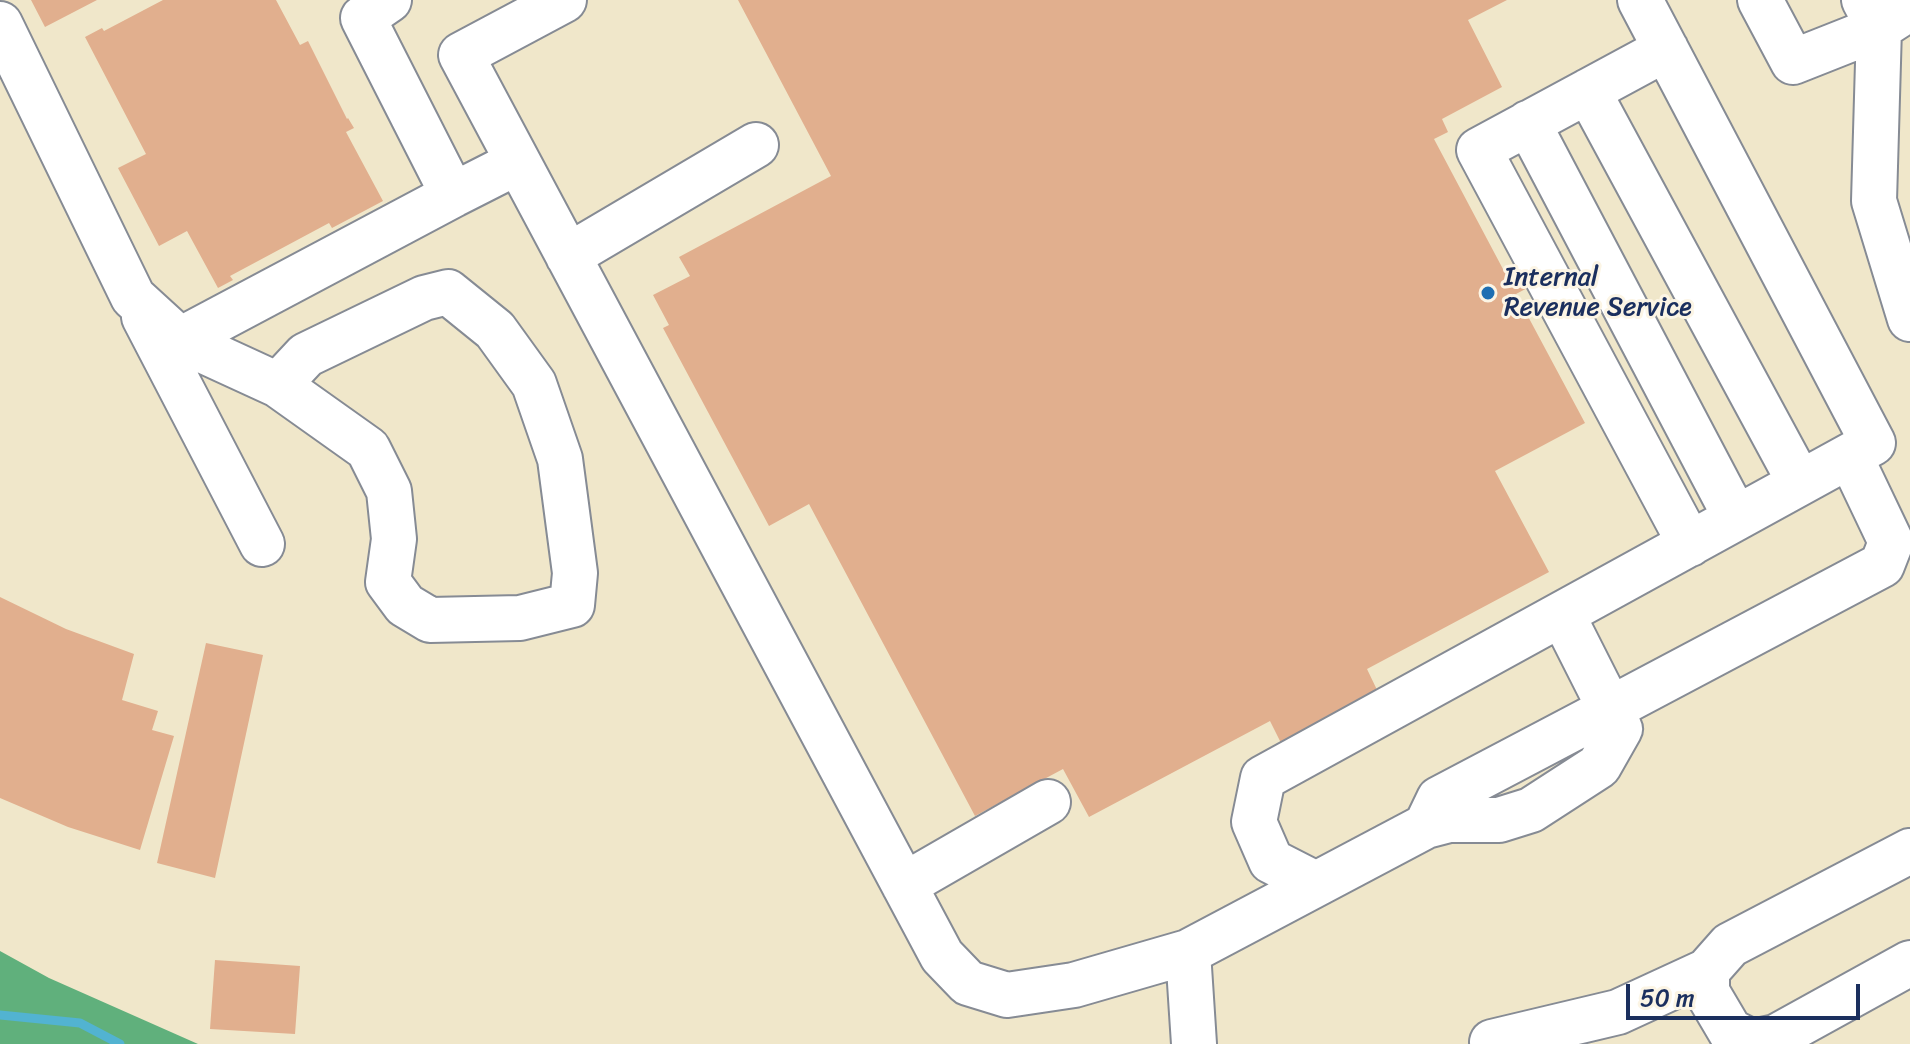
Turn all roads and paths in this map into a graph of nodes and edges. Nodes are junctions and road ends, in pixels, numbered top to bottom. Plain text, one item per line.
1 (389, 0) edge
2 (1640, 0) edge
3 (1760, 0) edge
4 (536, 7) edge
5 (1884, 12) edge
6 (0, 24) edge
7 (1666, 49) junction
8 (1588, 91) junction
9 (1528, 123) junction
10 (756, 145) dead end
11 (518, 162) junction
12 (453, 195) junction
13 (568, 256) junction
14 (133, 297) junction
15 (1910, 319) edge
16 (180, 340) junction
17 (278, 385) junction
18 (1850, 456) junction
19 (1800, 483) junction
20 (1736, 518) junction
21 (262, 544) dead end
22 (1690, 544) junction
23 (1896, 560) edge
24 (1562, 614) junction
25 (1610, 709) junction
26 (1048, 802) dead end
27 (1910, 851) edge
28 (1316, 884) junction
29 (904, 885) junction
30 (1188, 952) junction
31 (1910, 963) edge
32 (1707, 971) junction
33 (1492, 1042) dead end
34 (1194, 1044) edge

1 - 12 lane
2 - 7 lane
3 - 5 lane
4 - 11 lane
5 - 15 lane
6 - 14 lane
7 - 8 lane
7 - 18 lane
8 - 9 lane
8 - 19 lane
9 - 20 lane
9 - 22 lane
10 - 13 lane
11 - 12 lane
11 - 13 lane
12 - 16 lane
13 - 29 lane
14 - 16 lane
14 - 21 lane
16 - 17 lane
17 - 17 lane
18 - 19 lane
18 - 23 lane
19 - 20 lane
20 - 22 lane
22 - 24 lane
23 - 25 lane
24 - 25 lane
24 - 28 lane
25 - 28 lane
26 - 29 lane
27 - 32 lane
28 - 30 lane
29 - 30 lane
30 - 34 lane
31 - 32 lane
32 - 33 lane

